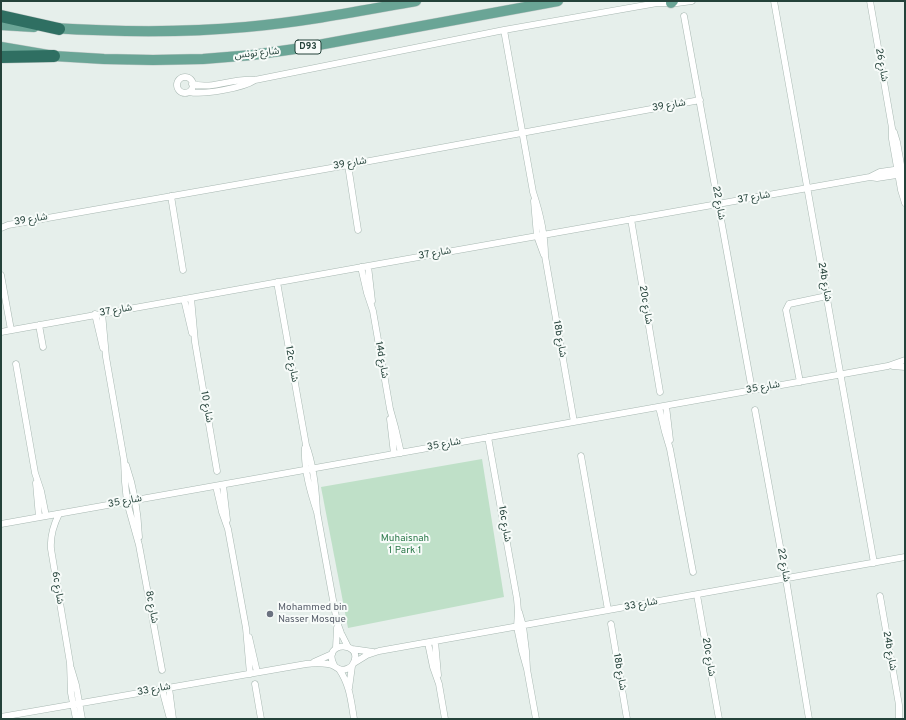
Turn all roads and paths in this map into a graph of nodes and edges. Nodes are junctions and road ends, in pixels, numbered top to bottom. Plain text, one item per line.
1 (416, 1) edge
2 (558, 1) edge
3 (690, 1) edge
4 (774, 1) edge
5 (870, 1) edge
6 (672, 2) edge
7 (1, 16) edge
8 (684, 16) dead end
9 (1, 25) edge
10 (60, 29) junction
11 (504, 30) junction
12 (1, 47) edge
13 (54, 56) junction
14 (1, 57) edge
15 (255, 80) junction
16 (192, 84) junction
17 (189, 92) junction
18 (700, 100) junction
19 (523, 132) junction
20 (348, 165) junction
21 (900, 172) junction
22 (905, 187) edge
23 (808, 188) junction
24 (534, 192) junction
25 (171, 196) junction
26 (905, 203) edge
27 (718, 204) junction
28 (631, 219) junction
29 (1, 228) edge
30 (358, 230) dead end
31 (544, 235) junction
32 (537, 236) junction
33 (545, 256) junction
34 (368, 266) junction
35 (361, 267) junction
36 (183, 270) dead end
37 (1, 275) edge
38 (277, 282) junction
39 (827, 296) junction
40 (191, 298) junction
41 (184, 299) junction
42 (373, 311) junction
43 (102, 313) junction
44 (95, 314) junction
45 (39, 325) junction
46 (11, 330) junction
47 (1, 332) edge
48 (195, 342) junction
49 (43, 347) dead end
50 (106, 357) junction
51 (905, 360) edge
52 (16, 364) dead end
53 (888, 366) junction
54 (905, 367) edge
55 (841, 374) junction
56 (800, 382) junction
57 (752, 390) junction
58 (660, 392) dead end
59 (662, 406) junction
60 (390, 409) junction
61 (755, 410) dead end
62 (574, 422) junction
63 (488, 437) junction
64 (306, 445) junction
65 (401, 453) junction
66 (394, 454) junction
67 (581, 456) dead end
68 (124, 460) junction
69 (313, 469) junction
70 (306, 470) junction
71 (217, 471) dead end
72 (35, 473) junction
73 (223, 484) junction
74 (216, 486) junction
75 (134, 500) junction
76 (127, 502) junction
77 (317, 512) junction
78 (59, 514) junction
79 (46, 516) junction
80 (39, 517) junction
81 (1, 524) edge
82 (228, 529) junction
83 (139, 544) junction
84 (905, 557) edge
85 (874, 563) junction
86 (693, 572) dead end
87 (786, 579) junction
88 (697, 595) junction
89 (880, 596) dead end
90 (608, 610) junction
91 (337, 622) junction
92 (611, 624) dead end
93 (520, 626) junction
94 (246, 628) junction
95 (435, 642) junction
96 (428, 643) junction
97 (350, 648) junction
98 (334, 651) junction
99 (376, 652) junction
100 (70, 663) junction
101 (306, 664) junction
102 (353, 664) junction
103 (336, 667) junction
104 (162, 670) dead end
105 (257, 672) junction
106 (250, 674) junction
107 (255, 684) dead end
108 (439, 684) junction
109 (169, 688) junction
110 (162, 689) junction
111 (349, 689) junction
112 (80, 703) junction
113 (73, 704) junction
114 (899, 706) junction
115 (1, 717) edge
116 (76, 719) edge
117 (82, 719) edge
118 (171, 719) edge
119 (261, 719) edge
120 (354, 719) edge
121 (445, 719) edge
122 (536, 719) edge
123 (627, 719) edge
124 (719, 719) edge
125 (809, 719) edge
126 (899, 719) edge
127 (903, 719) edge

1 - 10 main road
2 - 13 main road, شارع تونس / D93
3 - 6 street
4 - 23 street, 24b شارع
5 - 21 street, شارع 26
6 - 11 street
7 - 10 highway
8 - 18 street, شارع 22
9 - 10 main road
11 - 15 street
11 - 19 street, 18b شارع
12 - 13 main road, شارع تونس / D93
13 - 14 highway
15 - 16 street
15 - 17 street
16 - 17 street
16 - 17 street
18 - 19 street, شارع 39
18 - 27 street, شارع 22
19 - 20 street, شارع 39
19 - 24 street, 18b شارع
20 - 25 street, شارع 39
20 - 30 street
21 - 22 street, شارع 26
21 - 23 street, شارع 37
21 - 26 street, شارع 26
23 - 27 street, شارع 37
23 - 39 street, 24b شارع
24 - 31 street, 18b شارع
24 - 32 street, 18b شارع
25 - 29 street, شارع 39
25 - 36 street
27 - 28 street, شارع 37
27 - 57 street, شارع 22
28 - 31 street, شارع 37
28 - 58 street, 20c شارع
31 - 32 street, شارع 37
31 - 33 street, 18b شارع
32 - 33 street, 18b شارع
32 - 34 street, شارع 37
33 - 62 street, 18b شارع
34 - 35 street, شارع 37
34 - 42 street, 14d شارع
35 - 38 street, شارع 37
35 - 42 street, 14d شارع
37 - 46 street
38 - 40 street, شارع 37
38 - 64 street, 12c شارع
39 - 55 street, 24b شارع
39 - 56 street
40 - 41 street, شارع 37
40 - 48 street, شارع 10
41 - 43 street, شارع 37
41 - 48 street, شارع 10
42 - 60 street, 14d شارع
43 - 44 street, شارع 37
43 - 50 street, 8c شارع
44 - 45 street, شارع 37
44 - 50 street, 8c شارع
45 - 46 street, شارع 37
45 - 49 street
46 - 47 street, شارع 37
48 - 71 street, شارع 10
50 - 68 street, 8c شارع
51 - 53 street, شارع 35
52 - 72 street
53 - 54 street, شارع 35
53 - 55 street, شارع 35
55 - 56 street, شارع 35
55 - 85 street, 24b شارع
56 - 57 street, شارع 35
57 - 59 street, شارع 35
59 - 62 street, شارع 35
59 - 86 street
60 - 65 street, 14d شارع
60 - 66 street, 14d شارع
61 - 87 street, شارع 22
62 - 63 street, شارع 35
63 - 65 street, شارع 35
63 - 93 street, 16c شارع
64 - 69 street, 12c شارع
64 - 70 street, 12c شارع
65 - 66 street, شارع 35
66 - 69 street, شارع 35
67 - 90 street
68 - 75 street, 8c شارع
68 - 76 street, 8c شارع
69 - 70 street, شارع 35
69 - 77 street, 12c شارع
70 - 73 street, شارع 35
70 - 77 street, 12c شارع
72 - 79 street
72 - 80 street
73 - 74 street, شارع 35
73 - 82 street
74 - 75 street, شارع 35
74 - 82 street
75 - 76 street, شارع 35
75 - 83 street, 8c شارع
76 - 78 street, شارع 35
76 - 83 street, 8c شارع
77 - 91 street, 12c شارع
78 - 79 street, شارع 35
78 - 100 street, 6c شارع
79 - 80 street, شارع 35
80 - 81 street, شارع 35
82 - 94 street
83 - 104 street, 8c شارع
84 - 85 street, شارع 33
85 - 87 street, شارع 33
87 - 88 street, شارع 33
87 - 125 street, شارع 22
88 - 90 street, شارع 33
88 - 124 street, 20c شارع
89 - 114 street, 24b شارع
90 - 93 street, شارع 33
91 - 97 street, 12c شارع
91 - 98 street, 12c شارع
92 - 123 street, 18b شارع
93 - 95 street, شارع 33
93 - 122 street, 16c شارع
94 - 105 street
94 - 106 street
95 - 96 street, شارع 33
95 - 108 street
96 - 99 street, شارع 33
96 - 108 street
97 - 98 street
97 - 99 street, شارع 33
97 - 102 street
98 - 101 street, شارع 33
98 - 103 street
99 - 102 street, شارع 33
100 - 112 street, 6c شارع
100 - 113 street, 6c شارع
101 - 103 street, شارع 33
101 - 105 street, شارع 33
102 - 103 street
102 - 111 street
103 - 111 street
105 - 106 street, شارع 33
106 - 109 street, شارع 33
107 - 119 street
108 - 121 street
109 - 110 street, شارع 33
109 - 118 street
110 - 112 street, شارع 33
110 - 118 street
111 - 120 street
112 - 113 street, شارع 33
112 - 117 street, 6c شارع
113 - 115 street, شارع 33
113 - 116 street, 6c شارع
114 - 126 street, 24b شارع
114 - 127 street, 24b شارع

